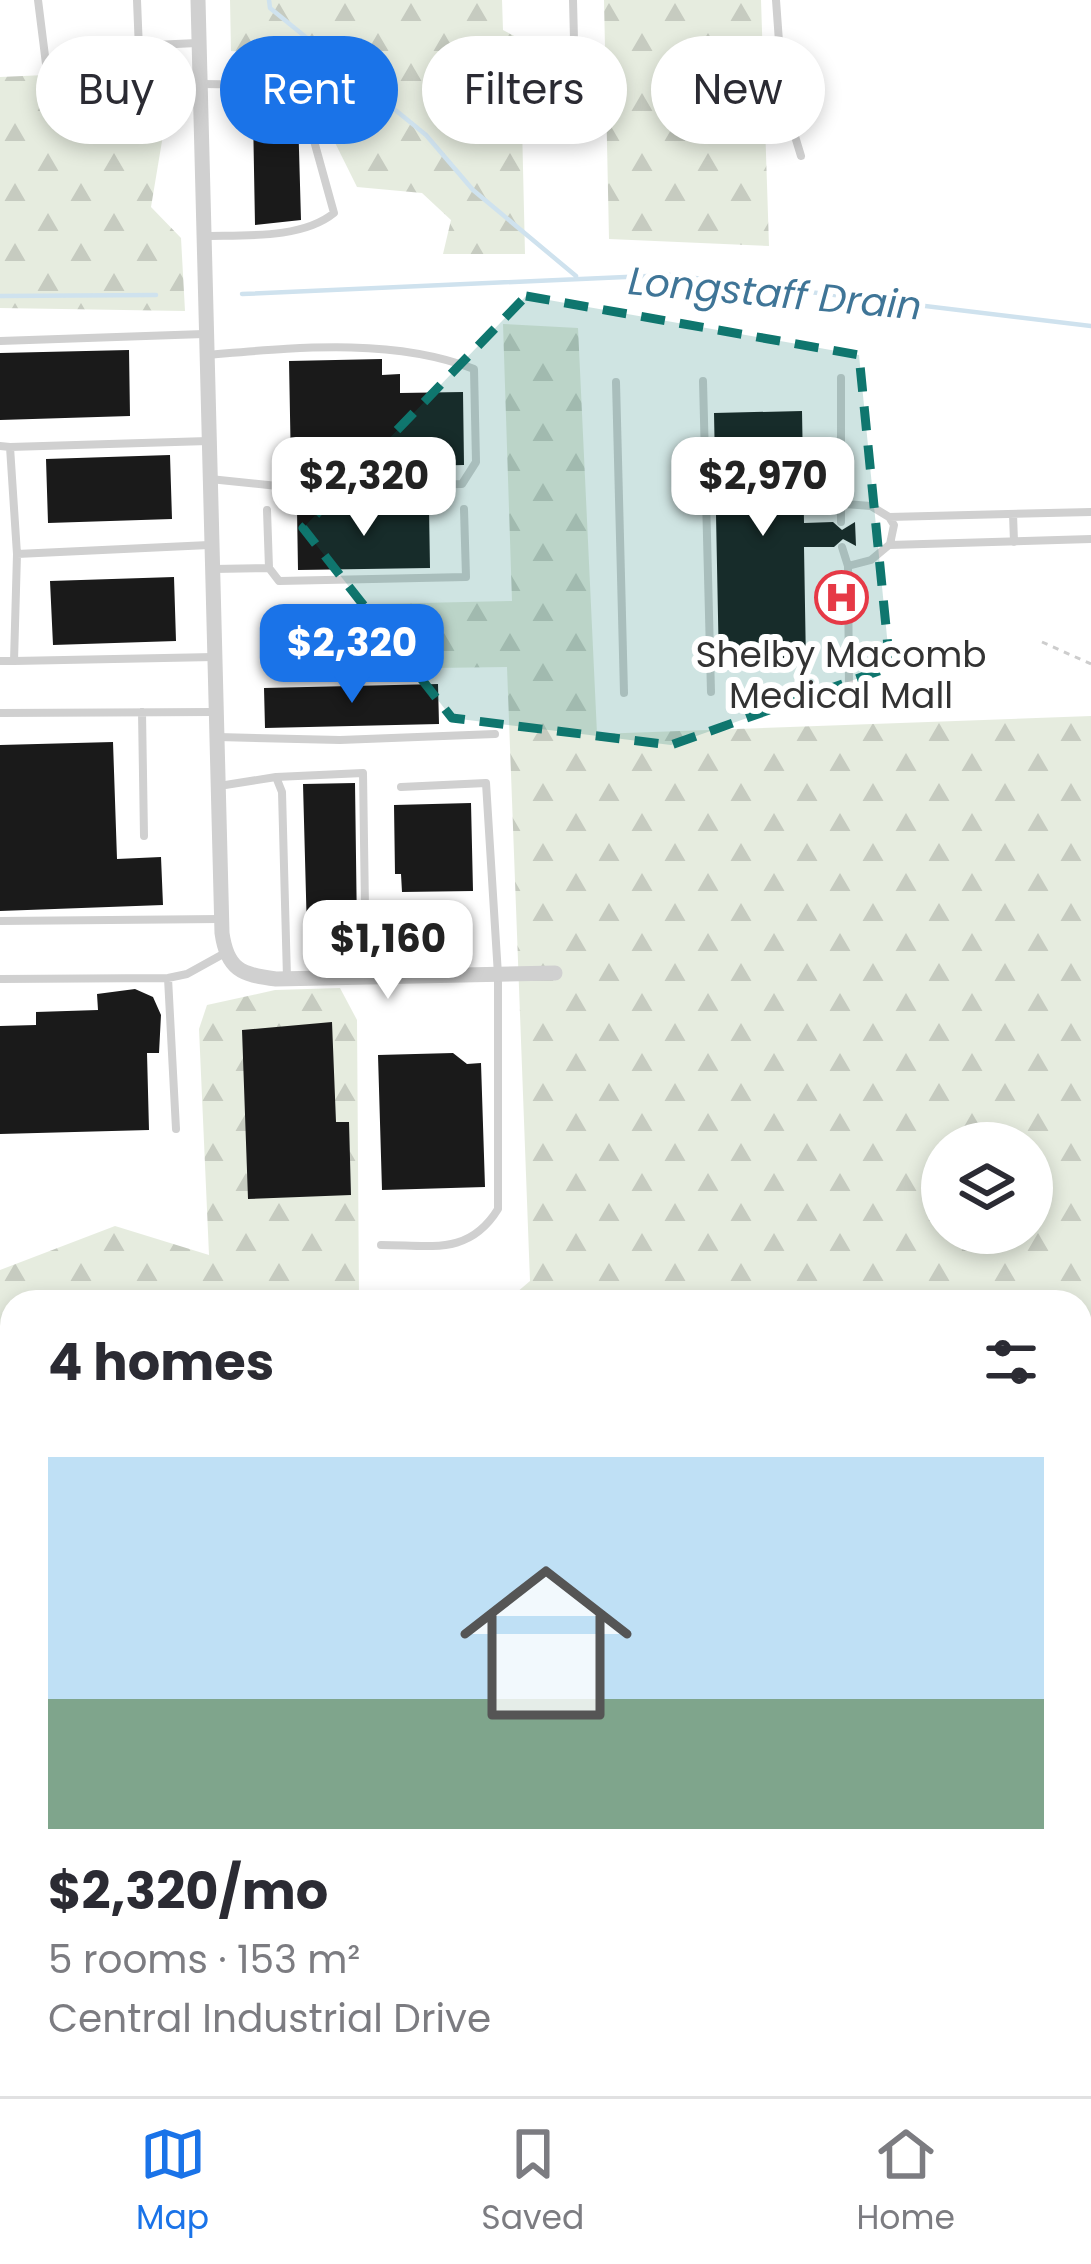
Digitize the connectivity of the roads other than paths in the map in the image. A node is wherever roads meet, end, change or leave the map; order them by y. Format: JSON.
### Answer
{"nodes":[{"id":1,"x":38,"y":0,"type":"edge"},
{"id":2,"x":137,"y":0,"type":"edge"},
{"id":3,"x":198,"y":0,"type":"edge"},
{"id":4,"x":573,"y":0,"type":"edge"},
{"id":5,"x":776,"y":0,"type":"edge"},
{"id":6,"x":42,"y":36,"type":"edge"},
{"id":7,"x":138,"y":36,"type":"edge"},
{"id":8,"x":574,"y":36,"type":"edge"},
{"id":9,"x":196,"y":43,"type":"edge"},
{"id":10,"x":199,"y":43,"type":"junction"},
{"id":11,"x":200,"y":84,"type":"junction"},
{"id":12,"x":801,"y":156,"type":"dead end"},
{"id":13,"x":202,"y":236,"type":"junction"},
{"id":14,"x":204,"y":334,"type":"junction"},
{"id":15,"x":0,"y":341,"type":"edge"},
{"id":16,"x":205,"y":355,"type":"junction"},
{"id":17,"x":841,"y":378,"type":"dead end"},
{"id":18,"x":703,"y":381,"type":"dead end"},
{"id":19,"x":616,"y":382,"type":"dead end"},
{"id":20,"x":208,"y":441,"type":"junction"},
{"id":21,"x":5,"y":446,"type":"edge"},
{"id":22,"x":209,"y":479,"type":"junction"},
{"id":23,"x":845,"y":504,"type":"junction"},
{"id":24,"x":464,"y":509,"type":"dead end"},
{"id":25,"x":267,"y":510,"type":"dead end"},
{"id":26,"x":1091,"y":512,"type":"edge"},
{"id":27,"x":1013,"y":514,"type":"junction"},
{"id":28,"x":889,"y":517,"type":"junction"},
{"id":29,"x":841,"y":522,"type":"dead end"},
{"id":30,"x":1091,"y":539,"type":"edge"},
{"id":31,"x":1014,"y":542,"type":"junction"},
{"id":32,"x":211,"y":545,"type":"junction"},
{"id":33,"x":889,"y":545,"type":"junction"},
{"id":34,"x":842,"y":547,"type":"dead end"},
{"id":35,"x":17,"y":554,"type":"junction"},
{"id":36,"x":848,"y":566,"type":"junction"},
{"id":37,"x":269,"y":568,"type":"junction"},
{"id":38,"x":212,"y":569,"type":"junction"},
{"id":39,"x":214,"y":657,"type":"junction"},
{"id":40,"x":14,"y":661,"type":"junction"},
{"id":41,"x":0,"y":662,"type":"edge"},
{"id":42,"x":849,"y":690,"type":"dead end"},
{"id":43,"x":711,"y":692,"type":"dead end"},
{"id":44,"x":624,"y":693,"type":"dead end"},
{"id":45,"x":142,"y":712,"type":"junction"},
{"id":46,"x":216,"y":712,"type":"junction"},
{"id":47,"x":0,"y":713,"type":"edge"},
{"id":48,"x":494,"y":734,"type":"dead end"},
{"id":49,"x":216,"y":737,"type":"junction"},
{"id":50,"x":276,"y":777,"type":"junction"},
{"id":51,"x":218,"y":787,"type":"junction"},
{"id":52,"x":401,"y":787,"type":"dead end"},
{"id":53,"x":144,"y":836,"type":"dead end"},
{"id":54,"x":222,"y":919,"type":"junction"},
{"id":55,"x":0,"y":921,"type":"edge"},
{"id":56,"x":226,"y":952,"type":"junction"},
{"id":57,"x":555,"y":973,"type":"dead end"},
{"id":58,"x":499,"y":975,"type":"junction"},
{"id":59,"x":366,"y":977,"type":"junction"},
{"id":60,"x":168,"y":978,"type":"junction"},
{"id":61,"x":286,"y":978,"type":"junction"},
{"id":62,"x":0,"y":979,"type":"edge"},
{"id":63,"x":176,"y":1129,"type":"dead end"},
{"id":64,"x":382,"y":1245,"type":"dead end"}],
"edges":[{"from":1,"to":6,"type":"lane"},
{"from":2,"to":7,"type":"lane"},
{"from":3,"to":10,"type":"street"},
{"from":4,"to":8,"type":"lane"},
{"from":5,"to":12,"type":"lane"},
{"from":9,"to":10,"type":"lane"},
{"from":10,"to":11,"type":"street"},
{"from":11,"to":13,"type":"street"},
{"from":11,"to":13,"type":"lane"},
{"from":13,"to":14,"type":"street"},
{"from":14,"to":15,"type":"lane"},
{"from":14,"to":16,"type":"street"},
{"from":16,"to":20,"type":"street"},
{"from":16,"to":22,"type":"lane"},
{"from":17,"to":23,"type":"lane"},
{"from":18,"to":43,"type":"lane"},
{"from":19,"to":44,"type":"lane"},
{"from":20,"to":21,"type":"lane"},
{"from":20,"to":22,"type":"street"},
{"from":21,"to":35,"type":"lane"},
{"from":22,"to":32,"type":"street"},
{"from":23,"to":28,"type":"lane"},
{"from":23,"to":29,"type":"lane"},
{"from":24,"to":37,"type":"lane"},
{"from":25,"to":37,"type":"lane"},
{"from":26,"to":27,"type":"lane"},
{"from":27,"to":28,"type":"lane"},
{"from":27,"to":31,"type":"lane"},
{"from":28,"to":33,"type":"lane"},
{"from":30,"to":31,"type":"lane"},
{"from":31,"to":33,"type":"lane"},
{"from":32,"to":35,"type":"lane"},
{"from":32,"to":38,"type":"street"},
{"from":33,"to":36,"type":"lane"},
{"from":34,"to":36,"type":"lane"},
{"from":35,"to":40,"type":"lane"},
{"from":36,"to":42,"type":"lane"},
{"from":37,"to":38,"type":"lane"},
{"from":38,"to":39,"type":"street"},
{"from":39,"to":40,"type":"lane"},
{"from":39,"to":46,"type":"street"},
{"from":40,"to":41,"type":"lane"},
{"from":45,"to":46,"type":"lane"},
{"from":45,"to":47,"type":"lane"},
{"from":45,"to":53,"type":"lane"},
{"from":46,"to":49,"type":"street"},
{"from":48,"to":49,"type":"lane"},
{"from":49,"to":51,"type":"street"},
{"from":50,"to":51,"type":"lane"},
{"from":50,"to":59,"type":"lane"},
{"from":50,"to":61,"type":"lane"},
{"from":51,"to":54,"type":"street"},
{"from":52,"to":58,"type":"lane"},
{"from":54,"to":55,"type":"lane"},
{"from":54,"to":56,"type":"street"},
{"from":56,"to":60,"type":"lane"},
{"from":56,"to":61,"type":"street"},
{"from":57,"to":58,"type":"street"},
{"from":58,"to":59,"type":"street"},
{"from":58,"to":64,"type":"lane"},
{"from":59,"to":61,"type":"street"},
{"from":60,"to":62,"type":"lane"},
{"from":60,"to":63,"type":"lane"}]}
